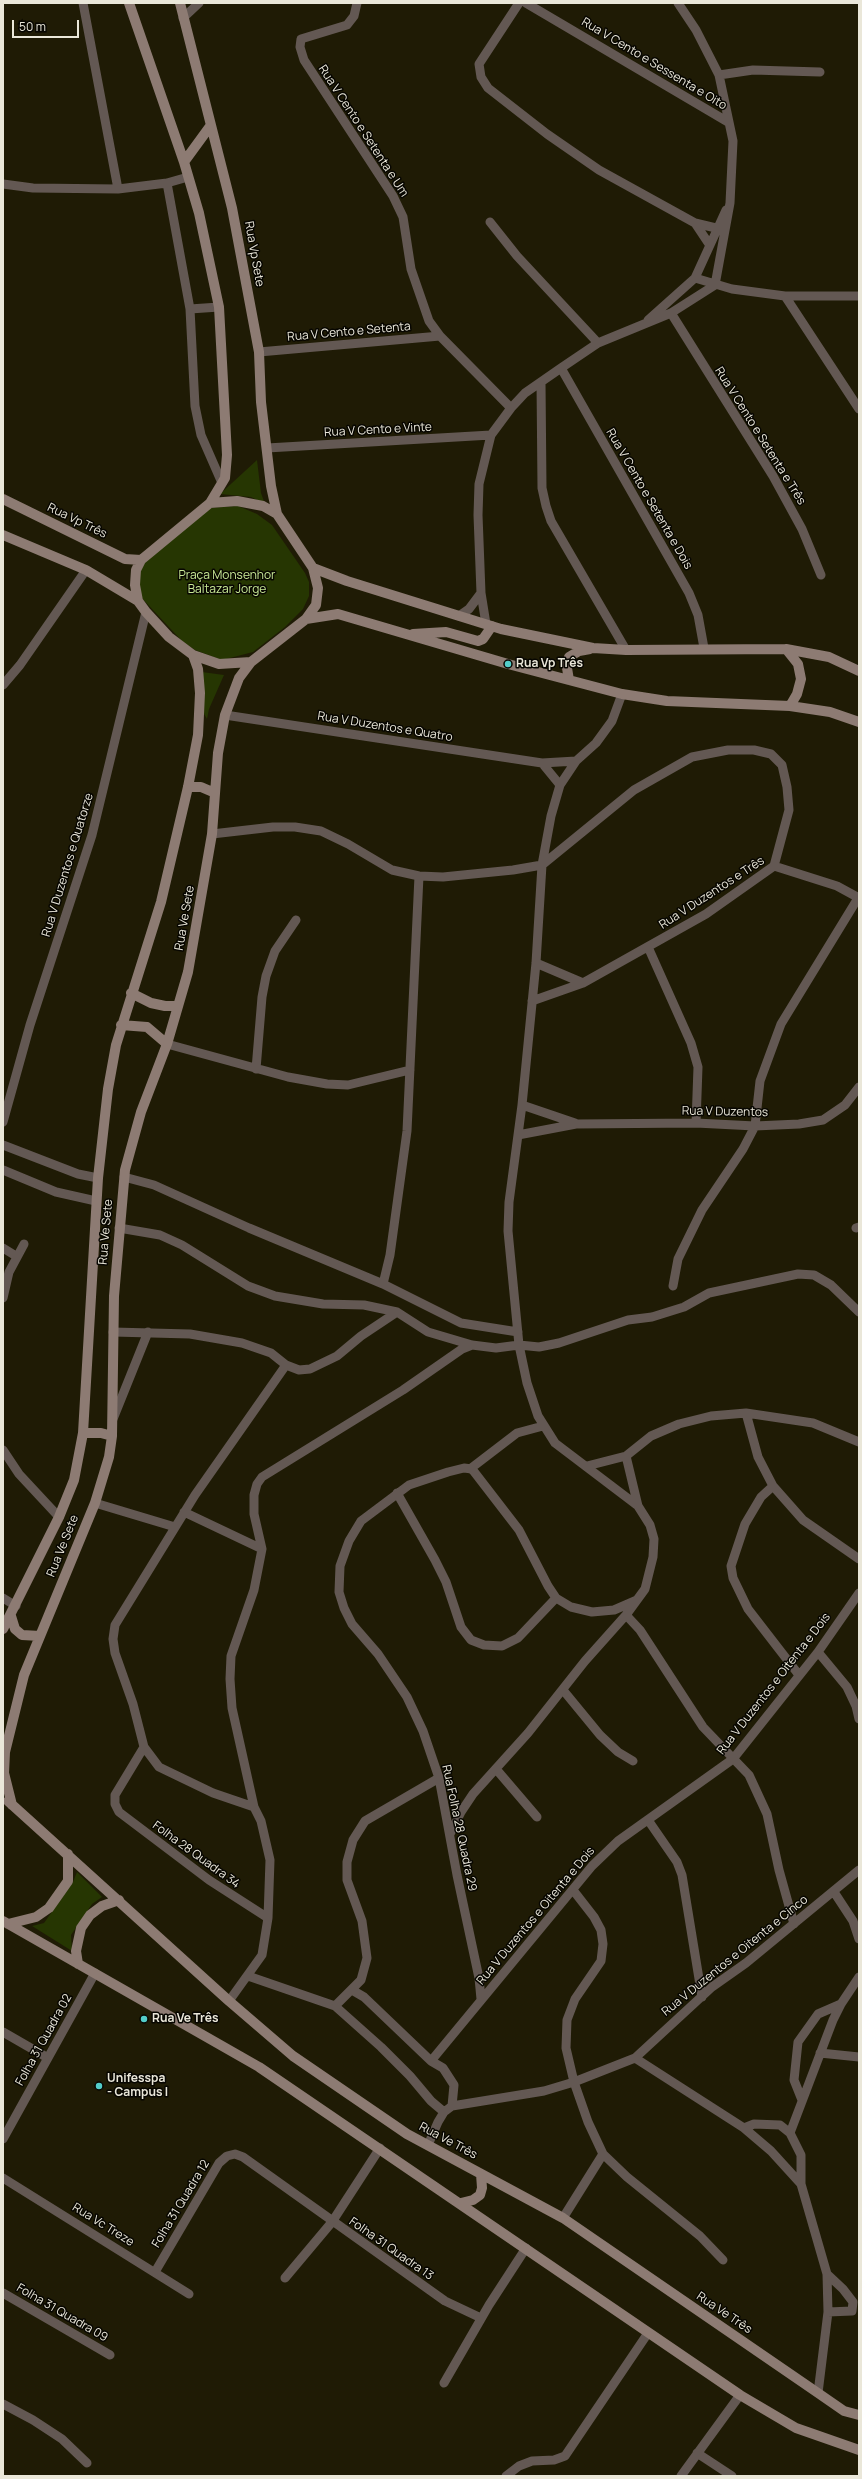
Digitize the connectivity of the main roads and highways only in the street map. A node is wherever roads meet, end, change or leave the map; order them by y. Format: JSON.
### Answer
{"nodes":[{"id":1,"x":129,"y":3,"type":"edge"},
{"id":2,"x":180,"y":3,"type":"edge"},
{"id":3,"x":211,"y":125,"type":"junction"},
{"id":4,"x":184,"y":162,"type":"junction"},
{"id":5,"x":3,"y":499,"type":"edge"},
{"id":6,"x":210,"y":503,"type":"junction"},
{"id":7,"x":277,"y":514,"type":"junction"},
{"id":8,"x":3,"y":535,"type":"edge"},
{"id":9,"x":141,"y":560,"type":"junction"},
{"id":10,"x":313,"y":568,"type":"junction"},
{"id":11,"x":138,"y":601,"type":"junction"},
{"id":12,"x":306,"y":619,"type":"junction"},
{"id":13,"x":489,"y":625,"type":"junction"},
{"id":14,"x":409,"y":634,"type":"junction"},
{"id":15,"x":594,"y":648,"type":"junction"},
{"id":16,"x":786,"y":649,"type":"junction"},
{"id":17,"x":193,"y":655,"type":"junction"},
{"id":18,"x":251,"y":662,"type":"junction"},
{"id":19,"x":859,"y":671,"type":"edge"},
{"id":20,"x":569,"y":680,"type":"junction"},
{"id":21,"x":790,"y":706,"type":"junction"},
{"id":22,"x":859,"y":722,"type":"edge"},
{"id":23,"x":188,"y":787,"type":"junction"},
{"id":24,"x":215,"y":793,"type":"junction"},
{"id":25,"x":132,"y":993,"type":"junction"},
{"id":26,"x":178,"y":1006,"type":"junction"},
{"id":27,"x":121,"y":1025,"type":"junction"},
{"id":28,"x":167,"y":1044,"type":"junction"},
{"id":29,"x":84,"y":1433,"type":"junction"},
{"id":30,"x":112,"y":1436,"type":"junction"},
{"id":31,"x":13,"y":1611,"type":"junction"},
{"id":32,"x":3,"y":1629,"type":"edge"},
{"id":33,"x":40,"y":1636,"type":"junction"},
{"id":34,"x":3,"y":1798,"type":"edge"},
{"id":35,"x":12,"y":1805,"type":"junction"},
{"id":36,"x":68,"y":1854,"type":"junction"},
{"id":37,"x":119,"y":1900,"type":"junction"},
{"id":38,"x":6,"y":1922,"type":"edge"},
{"id":39,"x":78,"y":1964,"type":"junction"},
{"id":40,"x":481,"y":2174,"type":"junction"},
{"id":41,"x":461,"y":2204,"type":"junction"},
{"id":42,"x":859,"y":2415,"type":"edge"},
{"id":43,"x":859,"y":2450,"type":"edge"}],
"edges":[{"from":1,"to":4,"type":"main road"},
{"from":2,"to":3,"type":"main road","name":"Rua Vp Sete"},
{"from":3,"to":4,"type":"main road"},
{"from":3,"to":7,"type":"main road","name":"Rua Vp Sete"},
{"from":4,"to":6,"type":"main road"},
{"from":5,"to":9,"type":"main road","name":"Rua Vp Três"},
{"from":6,"to":7,"type":"main road"},
{"from":6,"to":9,"type":"main road"},
{"from":7,"to":10,"type":"main road"},
{"from":8,"to":11,"type":"main road"},
{"from":9,"to":11,"type":"main road"},
{"from":10,"to":12,"type":"main road"},
{"from":10,"to":13,"type":"main road"},
{"from":11,"to":17,"type":"main road"},
{"from":12,"to":14,"type":"main road"},
{"from":12,"to":18,"type":"main road","name":"Rua Ve Sete"},
{"from":13,"to":14,"type":"main road"},
{"from":13,"to":15,"type":"main road"},
{"from":14,"to":20,"type":"main road"},
{"from":15,"to":16,"type":"main road"},
{"from":15,"to":20,"type":"main road"},
{"from":16,"to":19,"type":"main road"},
{"from":16,"to":21,"type":"main road"},
{"from":17,"to":18,"type":"main road"},
{"from":17,"to":23,"type":"main road","name":"Rua Ve Sete"},
{"from":18,"to":24,"type":"main road","name":"Rua Ve Sete"},
{"from":20,"to":21,"type":"main road"},
{"from":21,"to":22,"type":"main road"},
{"from":23,"to":24,"type":"main road"},
{"from":23,"to":25,"type":"main road","name":"Rua Ve Sete"},
{"from":24,"to":26,"type":"main road","name":"Rua Ve Sete"},
{"from":25,"to":26,"type":"main road"},
{"from":25,"to":27,"type":"main road","name":"Rua Ve Sete"},
{"from":26,"to":28,"type":"main road","name":"Rua Ve Sete"},
{"from":27,"to":28,"type":"main road"},
{"from":27,"to":29,"type":"main road","name":"Rua Ve Sete"},
{"from":28,"to":30,"type":"main road","name":"Rua Ve Sete"},
{"from":29,"to":30,"type":"main road"},
{"from":29,"to":31,"type":"main road","name":"Rua Ve Sete"},
{"from":30,"to":33,"type":"main road","name":"Rua Ve Sete"},
{"from":31,"to":32,"type":"main road","name":"Rua Ve Sete"},
{"from":31,"to":33,"type":"main road"},
{"from":33,"to":35,"type":"main road","name":"Rua Ve Sete"},
{"from":34,"to":35,"type":"main road","name":"Rua Ve Três"},
{"from":35,"to":36,"type":"main road","name":"Rua Ve Três"},
{"from":36,"to":37,"type":"main road","name":"Rua Ve Três"},
{"from":36,"to":38,"type":"main road"},
{"from":37,"to":39,"type":"main road"},
{"from":37,"to":40,"type":"main road","name":"Rua Ve Três"},
{"from":38,"to":39,"type":"main road"},
{"from":39,"to":41,"type":"main road"},
{"from":40,"to":41,"type":"main road"},
{"from":40,"to":42,"type":"main road","name":"Rua Ve Três"},
{"from":41,"to":43,"type":"main road"}]}
